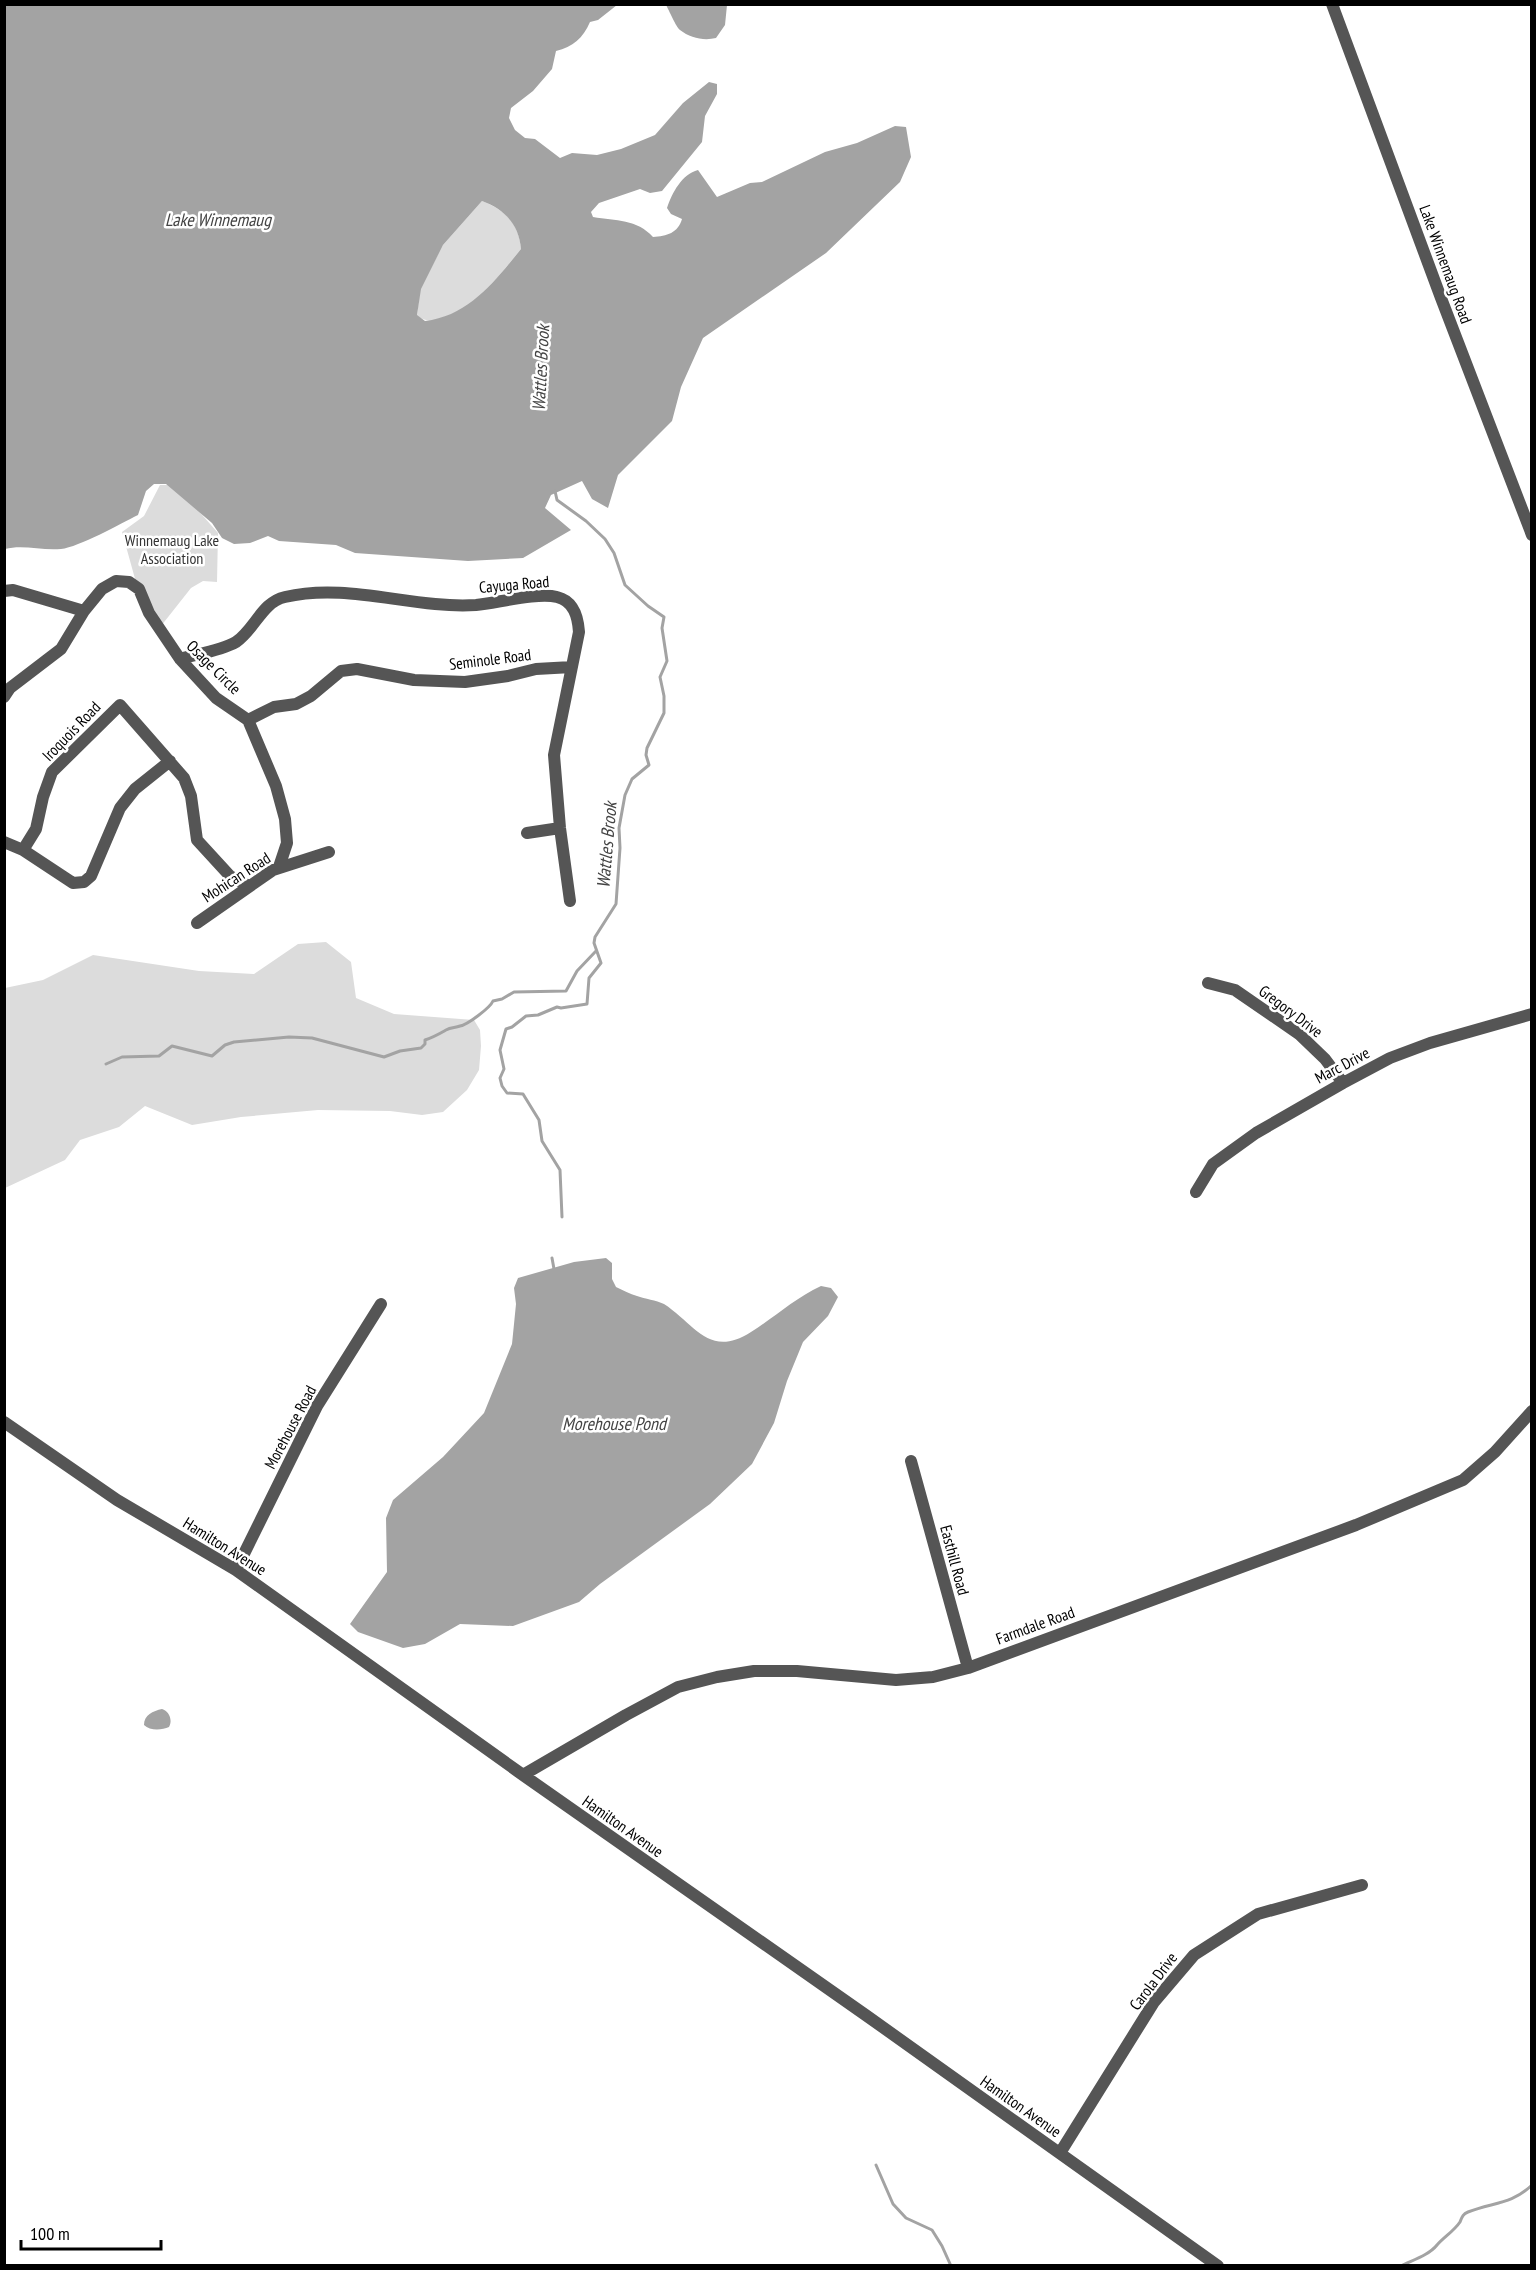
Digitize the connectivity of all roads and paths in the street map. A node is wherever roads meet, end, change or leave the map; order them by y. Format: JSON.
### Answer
{"nodes":[{"id":1,"x":1332,"y":4,"type":"edge"},
{"id":2,"x":1532,"y":535,"type":"edge"},
{"id":3,"x":4,"y":591,"type":"edge"},
{"id":4,"x":84,"y":611,"type":"junction"},
{"id":5,"x":180,"y":660,"type":"junction"},
{"id":6,"x":572,"y":667,"type":"junction"},
{"id":7,"x":4,"y":698,"type":"edge"},
{"id":8,"x":248,"y":720,"type":"junction"},
{"id":9,"x":170,"y":761,"type":"junction"},
{"id":10,"x":560,"y":828,"type":"junction"},
{"id":11,"x":527,"y":833,"type":"dead end"},
{"id":12,"x":4,"y":842,"type":"edge"},
{"id":13,"x":23,"y":850,"type":"junction"},
{"id":14,"x":329,"y":852,"type":"dead end"},
{"id":15,"x":279,"y":867,"type":"junction"},
{"id":16,"x":249,"y":886,"type":"junction"},
{"id":17,"x":570,"y":901,"type":"dead end"},
{"id":18,"x":197,"y":922,"type":"dead end"},
{"id":19,"x":1208,"y":983,"type":"dead end"},
{"id":20,"x":1532,"y":1014,"type":"edge"},
{"id":21,"x":1343,"y":1083,"type":"junction"},
{"id":22,"x":1196,"y":1192,"type":"dead end"},
{"id":23,"x":381,"y":1304,"type":"dead end"},
{"id":24,"x":1532,"y":1411,"type":"edge"},
{"id":25,"x":4,"y":1422,"type":"edge"},
{"id":26,"x":911,"y":1461,"type":"dead end"},
{"id":27,"x":236,"y":1570,"type":"junction"},
{"id":28,"x":968,"y":1668,"type":"junction"},
{"id":29,"x":523,"y":1775,"type":"junction"},
{"id":30,"x":1362,"y":1885,"type":"dead end"},
{"id":31,"x":1060,"y":2153,"type":"junction"},
{"id":32,"x":1218,"y":2265,"type":"edge"}],
"edges":[{"from":1,"to":2,"type":"street","name":"Lake Winnemaug Road"},
{"from":3,"to":4,"type":"street"},
{"from":4,"to":5,"type":"street","name":"Osage Circle"},
{"from":4,"to":7,"type":"street","name":"Osage Circle"},
{"from":5,"to":6,"type":"street","name":"Cayuga Road"},
{"from":5,"to":8,"type":"street","name":"Osage Circle"},
{"from":6,"to":8,"type":"street","name":"Seminole Road"},
{"from":6,"to":10,"type":"street","name":"Cayuga Road"},
{"from":8,"to":15,"type":"street"},
{"from":9,"to":13,"type":"street"},
{"from":9,"to":13,"type":"street","name":"Iroquois Road"},
{"from":9,"to":16,"type":"street"},
{"from":10,"to":11,"type":"street"},
{"from":10,"to":17,"type":"street","name":"Cayuga Road"},
{"from":12,"to":13,"type":"street"},
{"from":14,"to":15,"type":"street","name":"Mohican Road"},
{"from":15,"to":16,"type":"street","name":"Mohican Road"},
{"from":16,"to":18,"type":"street","name":"Mohican Road"},
{"from":19,"to":21,"type":"street","name":"Gregory Drive"},
{"from":20,"to":21,"type":"street","name":"Marc Drive"},
{"from":21,"to":22,"type":"street","name":"Marc Drive"},
{"from":23,"to":27,"type":"street","name":"Morehouse Road"},
{"from":24,"to":28,"type":"street","name":"Farmdale Road"},
{"from":25,"to":27,"type":"street","name":"Hamilton Avenue"},
{"from":26,"to":28,"type":"street","name":"Easthill Road"},
{"from":27,"to":29,"type":"street","name":"Hamilton Avenue"},
{"from":28,"to":29,"type":"street","name":"Farmdale Road"},
{"from":29,"to":31,"type":"street","name":"Hamilton Avenue"},
{"from":30,"to":31,"type":"street","name":"Carola Drive"},
{"from":31,"to":32,"type":"street","name":"Hamilton Avenue"}]}
